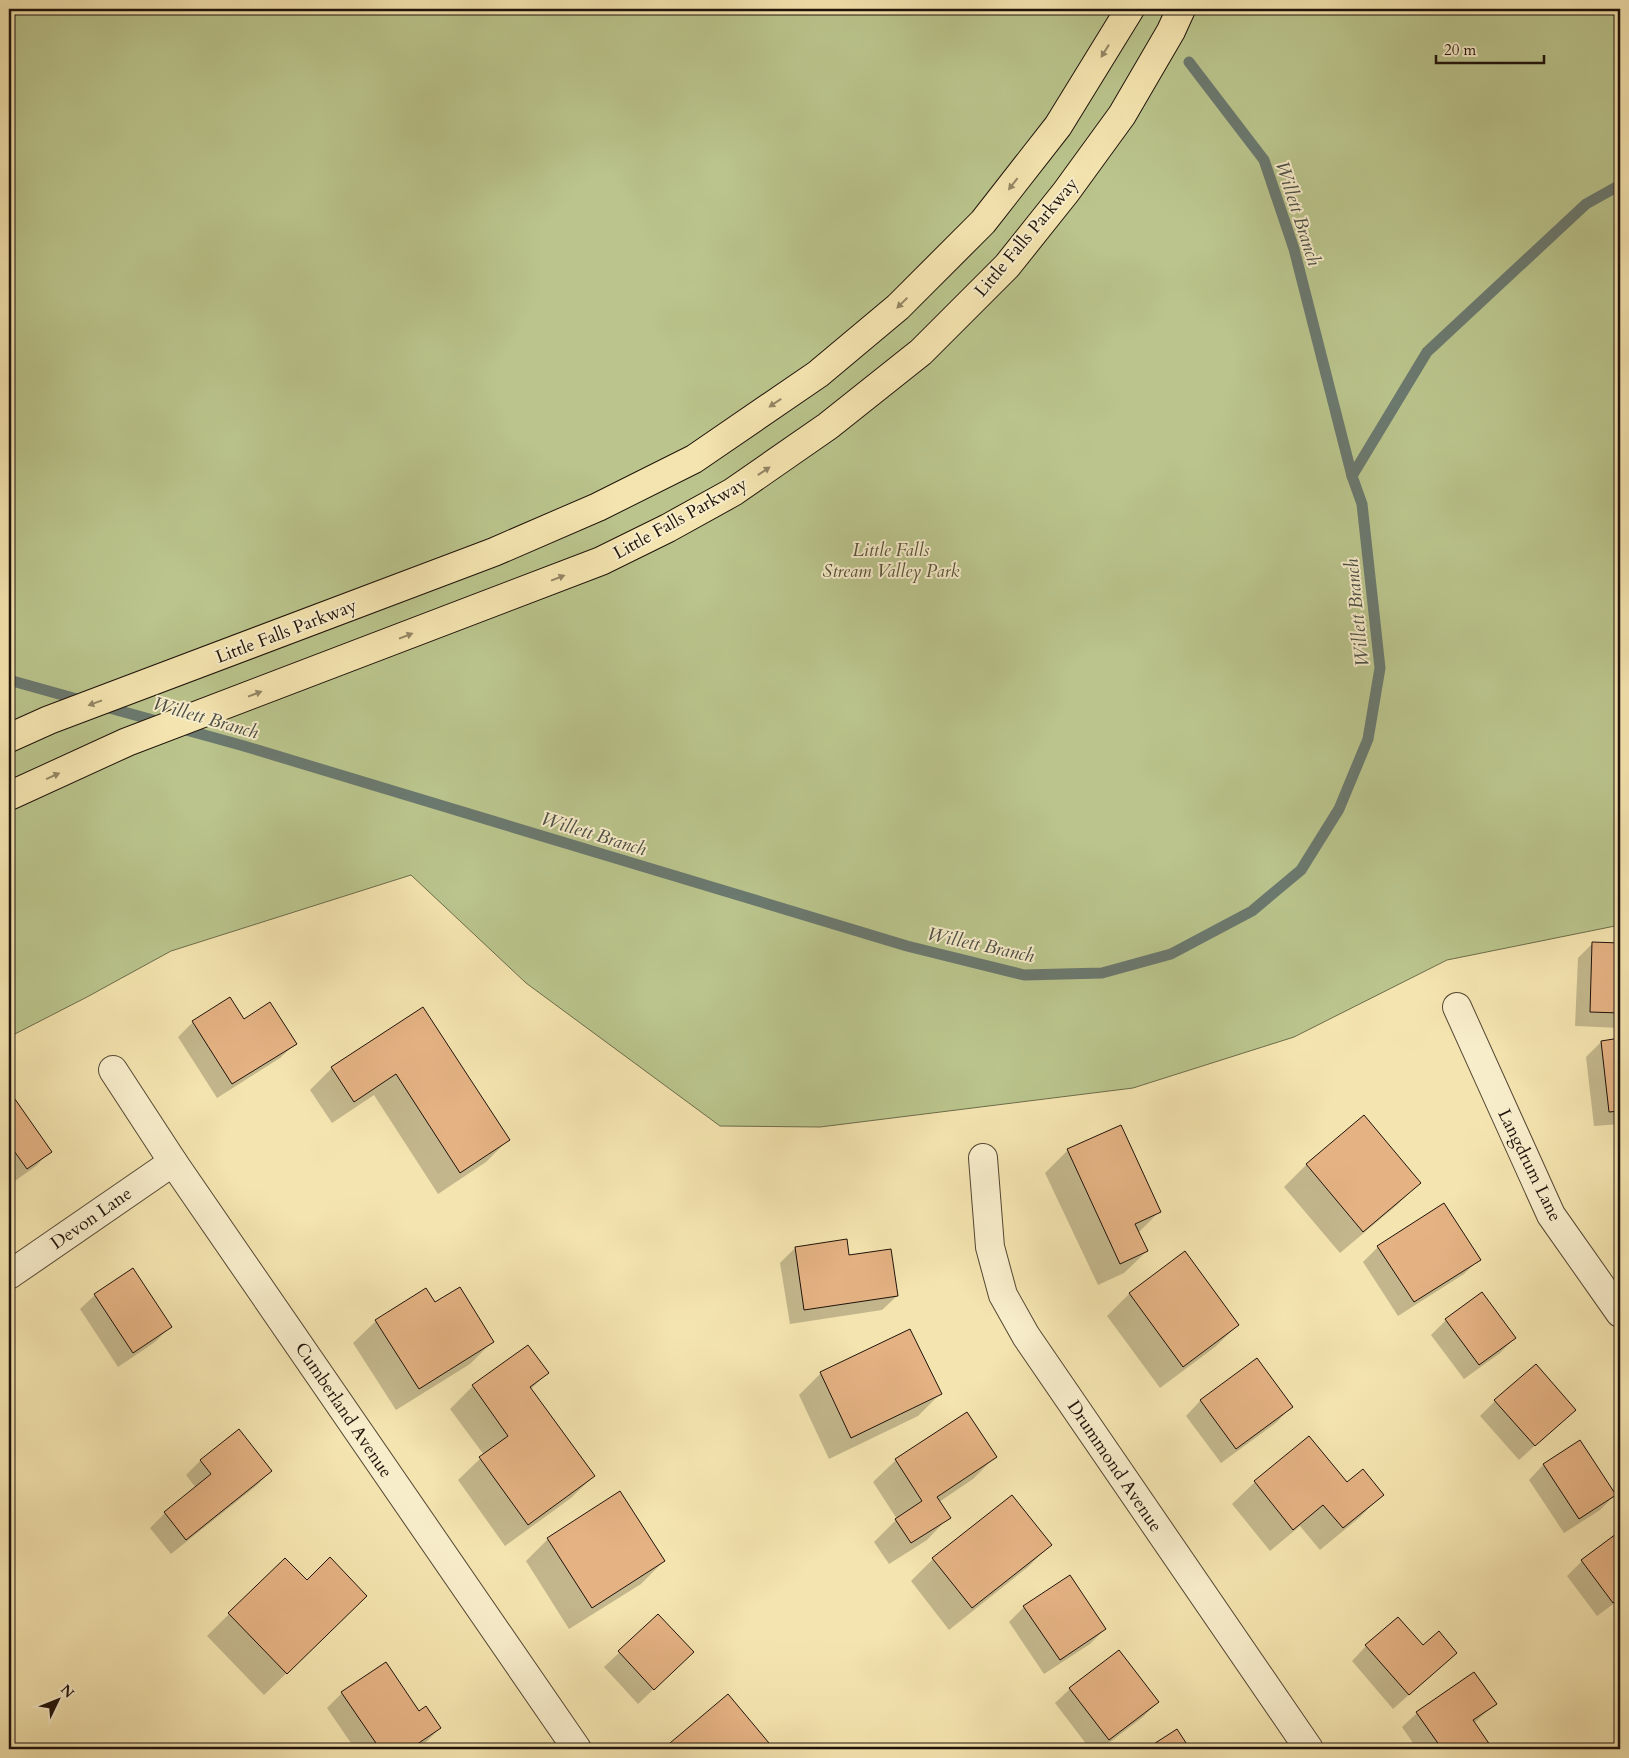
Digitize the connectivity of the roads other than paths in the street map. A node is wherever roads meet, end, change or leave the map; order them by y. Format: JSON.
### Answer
{"nodes":[{"id":1,"x":1130,"y":9,"type":"edge"},
{"id":2,"x":1182,"y":9,"type":"edge"},
{"id":3,"x":9,"y":738,"type":"edge"},
{"id":4,"x":9,"y":796,"type":"edge"},
{"id":5,"x":1457,"y":1007,"type":"dead end"},
{"id":6,"x":113,"y":1070,"type":"dead end"},
{"id":7,"x":983,"y":1158,"type":"dead end"},
{"id":8,"x":173,"y":1162,"type":"junction"},
{"id":9,"x":9,"y":1275,"type":"edge"},
{"id":10,"x":1620,"y":1313,"type":"edge"},
{"id":11,"x":577,"y":1749,"type":"edge"},
{"id":12,"x":1310,"y":1749,"type":"edge"}],
"edges":[{"from":1,"to":3,"type":"main road","name":"Little Falls Parkway","one_way":true},
{"from":4,"to":2,"type":"main road","name":"Little Falls Parkway","one_way":true},
{"from":5,"to":10,"type":"street","name":"Langdrum Lane"},
{"from":6,"to":8,"type":"street","name":"Cumberland Avenue"},
{"from":7,"to":12,"type":"street","name":"Drummond Avenue"},
{"from":8,"to":9,"type":"street","name":"Devon Lane"},
{"from":8,"to":11,"type":"street","name":"Cumberland Avenue"}]}
